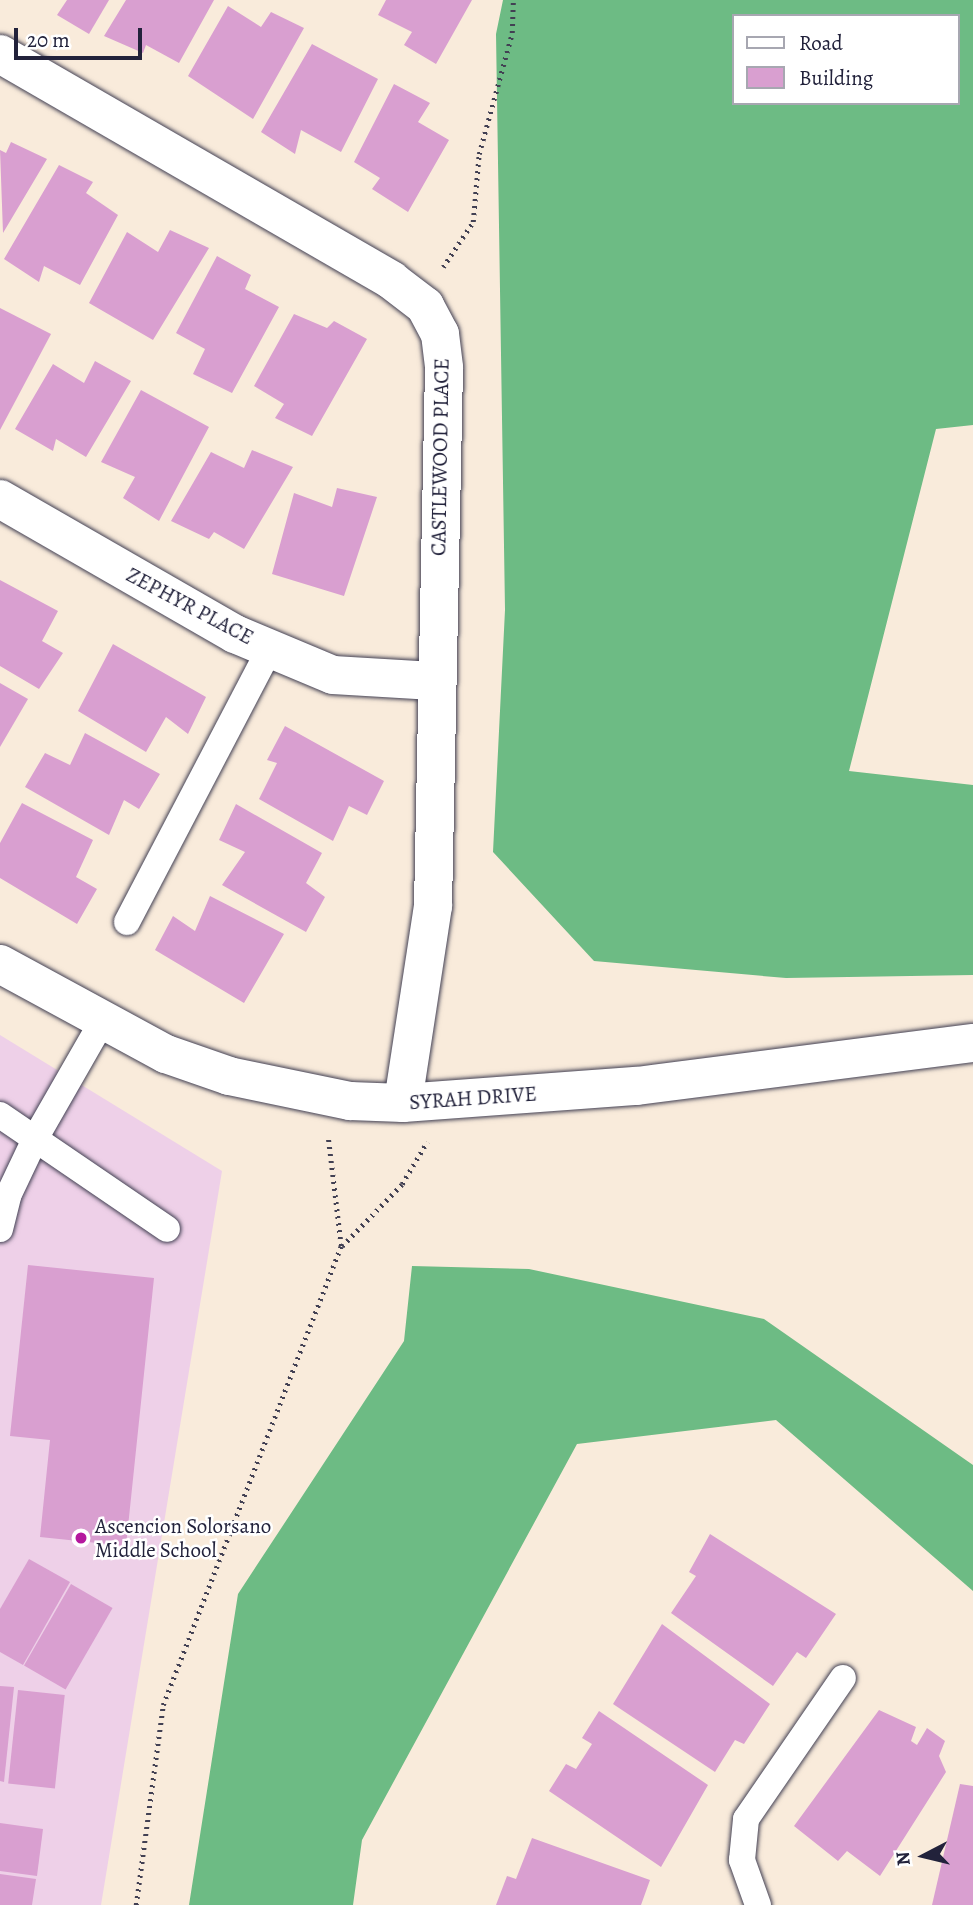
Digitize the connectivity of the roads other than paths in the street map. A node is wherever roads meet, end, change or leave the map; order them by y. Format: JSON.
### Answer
{"nodes":[{"id":1,"x":0,"y":54,"type":"edge"},
{"id":2,"x":0,"y":499,"type":"edge"},
{"id":3,"x":270,"y":648,"type":"junction"},
{"id":4,"x":434,"y":681,"type":"junction"},
{"id":5,"x":127,"y":922,"type":"dead end"},
{"id":6,"x":0,"y":964,"type":"edge"},
{"id":7,"x":103,"y":1020,"type":"junction"},
{"id":8,"x":973,"y":1043,"type":"edge"},
{"id":9,"x":403,"y":1103,"type":"junction"},
{"id":10,"x":0,"y":1115,"type":"edge"},
{"id":11,"x":36,"y":1138,"type":"junction"},
{"id":12,"x":0,"y":1229,"type":"edge"},
{"id":13,"x":167,"y":1229,"type":"dead end"},
{"id":14,"x":843,"y":1678,"type":"dead end"},
{"id":15,"x":758,"y":1905,"type":"edge"}],
"edges":[{"from":1,"to":4,"type":"street","name":"CASTLEWOOD PLACE"},
{"from":2,"to":3,"type":"street","name":"ZEPHYR PLACE"},
{"from":3,"to":4,"type":"street","name":"ZEPHYR PLACE"},
{"from":3,"to":5,"type":"lane"},
{"from":4,"to":9,"type":"street","name":"CASTLEWOOD PLACE"},
{"from":6,"to":7,"type":"street","name":"SYRAH DRIVE"},
{"from":7,"to":9,"type":"street","name":"SYRAH DRIVE"},
{"from":7,"to":11,"type":"lane"},
{"from":8,"to":9,"type":"street","name":"SYRAH DRIVE"},
{"from":10,"to":11,"type":"lane"},
{"from":11,"to":12,"type":"lane"},
{"from":11,"to":13,"type":"lane"},
{"from":14,"to":15,"type":"lane"}]}
